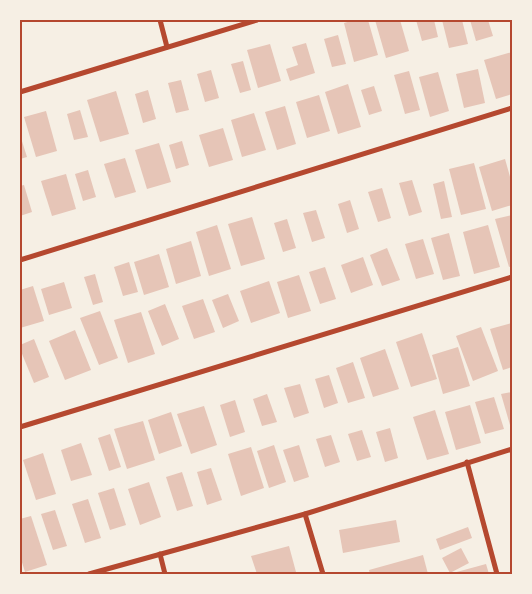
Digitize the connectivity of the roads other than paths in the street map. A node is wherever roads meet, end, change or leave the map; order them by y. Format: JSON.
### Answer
{"nodes":[{"id":1,"x":160,"y":20,"type":"edge"},
{"id":2,"x":257,"y":20,"type":"edge"},
{"id":3,"x":167,"y":47,"type":"junction"},
{"id":4,"x":20,"y":92,"type":"edge"},
{"id":5,"x":512,"y":108,"type":"edge"},
{"id":6,"x":20,"y":260,"type":"edge"},
{"id":7,"x":512,"y":277,"type":"edge"},
{"id":8,"x":20,"y":427,"type":"edge"},
{"id":9,"x":512,"y":449,"type":"edge"},
{"id":10,"x":467,"y":462,"type":"junction"},
{"id":11,"x":305,"y":514,"type":"junction"},
{"id":12,"x":160,"y":554,"type":"junction"},
{"id":13,"x":89,"y":574,"type":"edge"},
{"id":14,"x":165,"y":574,"type":"edge"},
{"id":15,"x":322,"y":574,"type":"edge"},
{"id":16,"x":497,"y":574,"type":"edge"}],
"edges":[{"from":1,"to":3,"type":"street"},
{"from":2,"to":3,"type":"street"},
{"from":3,"to":4,"type":"street"},
{"from":5,"to":6,"type":"street"},
{"from":7,"to":8,"type":"street"},
{"from":9,"to":10,"type":"street"},
{"from":10,"to":11,"type":"street"},
{"from":10,"to":16,"type":"street"},
{"from":11,"to":12,"type":"street"},
{"from":11,"to":15,"type":"street"},
{"from":12,"to":13,"type":"street"},
{"from":12,"to":14,"type":"street"}]}
